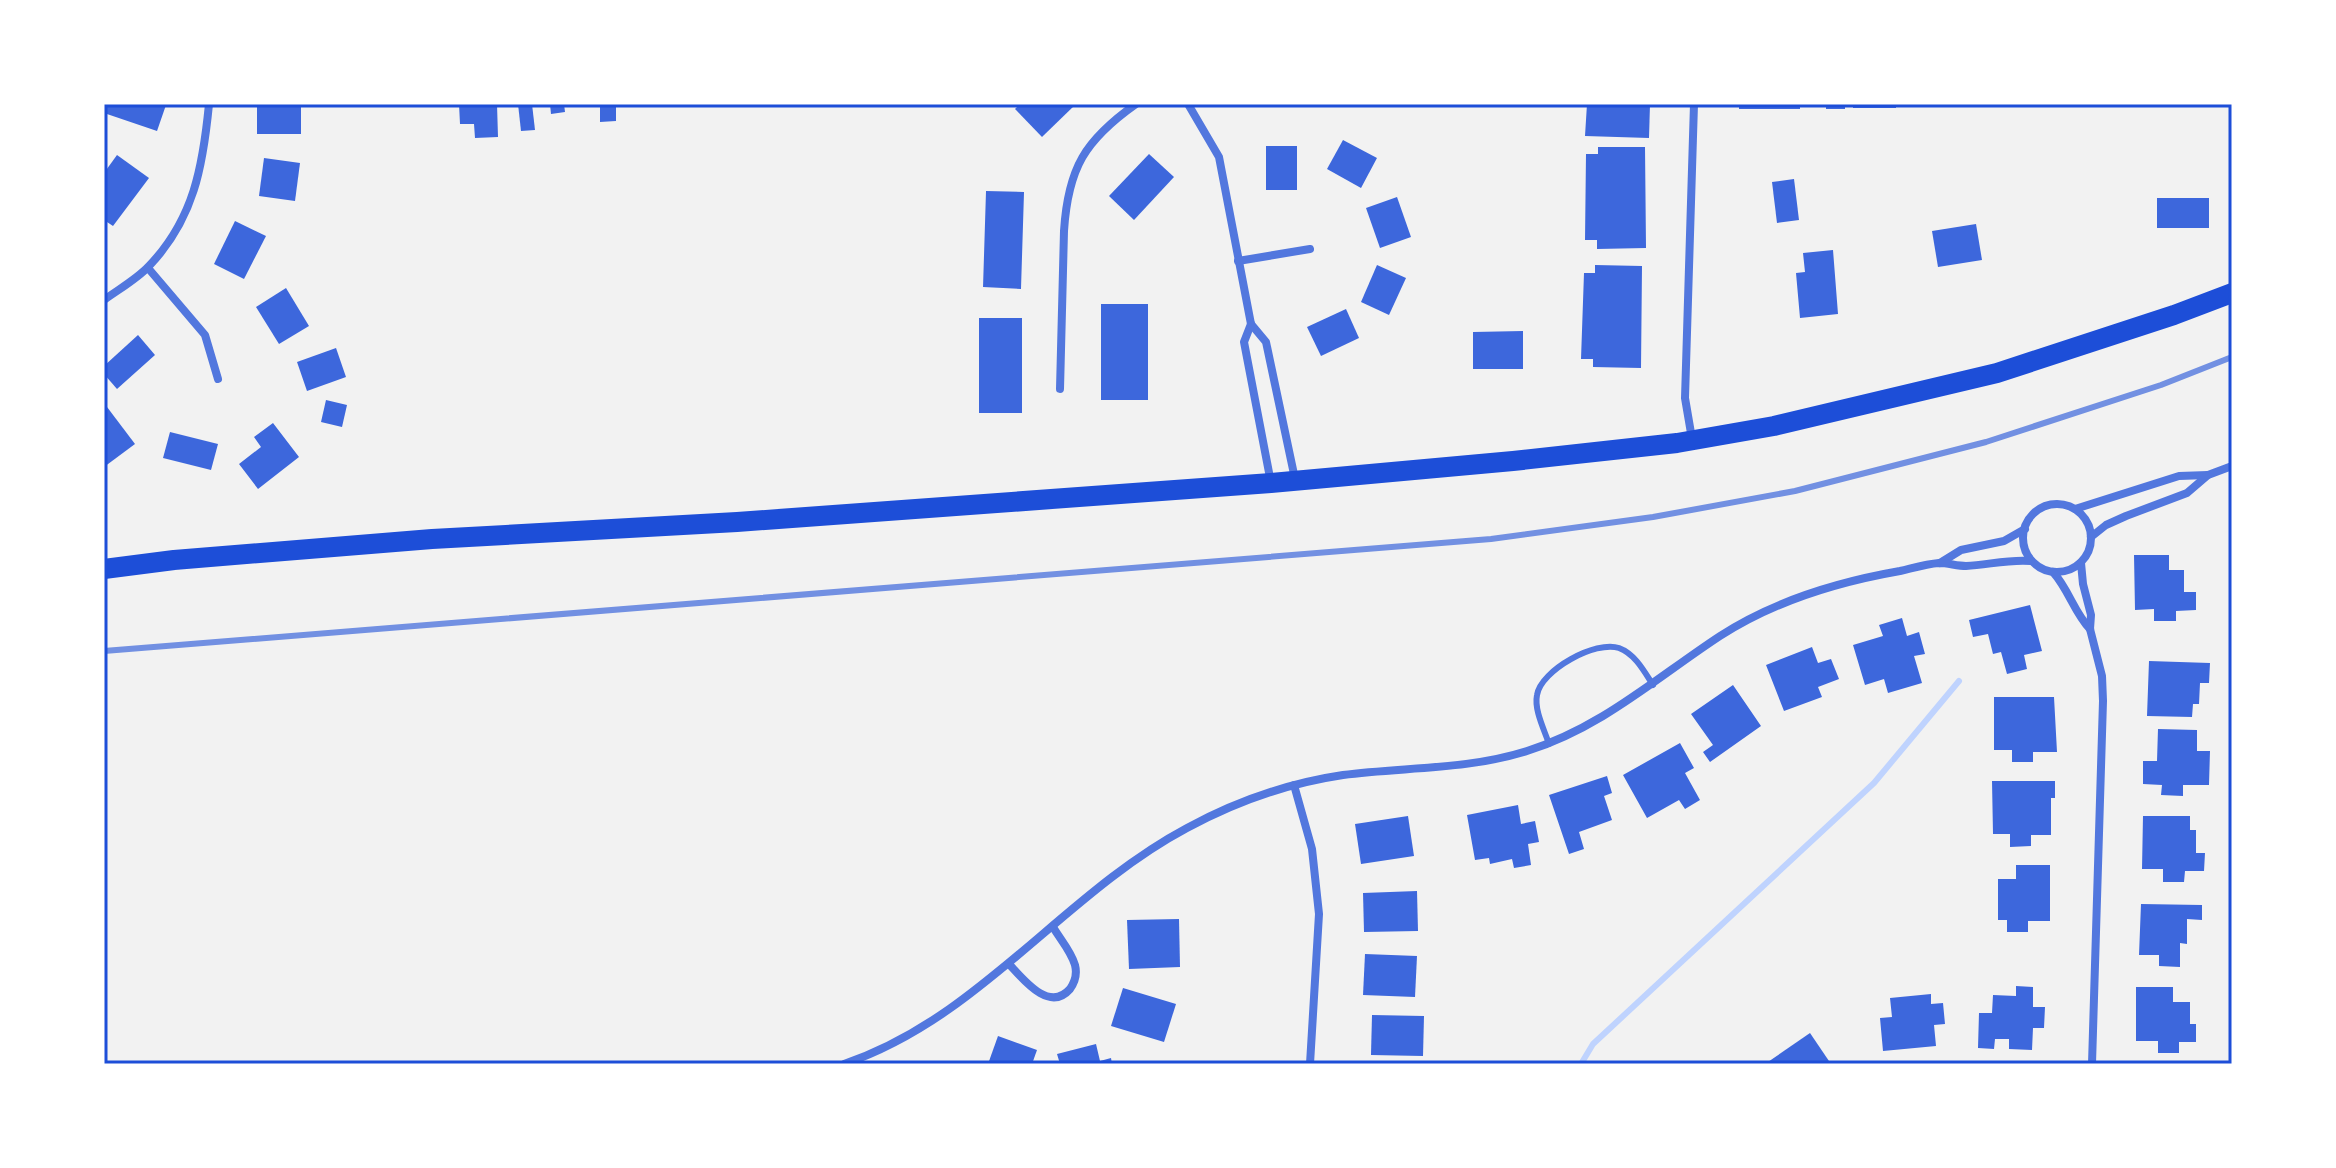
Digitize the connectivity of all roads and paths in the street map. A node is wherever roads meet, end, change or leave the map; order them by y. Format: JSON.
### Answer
{"nodes":[{"id":1,"x":209,"y":104,"type":"edge"},
{"id":2,"x":1136,"y":104,"type":"edge"},
{"id":3,"x":1188,"y":104,"type":"edge"},
{"id":4,"x":1694,"y":104,"type":"edge"},
{"id":5,"x":1310,"y":249,"type":"dead end"},
{"id":6,"x":1238,"y":261,"type":"junction"},
{"id":7,"x":148,"y":268,"type":"junction"},
{"id":8,"x":2232,"y":293,"type":"edge"},
{"id":9,"x":104,"y":300,"type":"edge"},
{"id":10,"x":1251,"y":324,"type":"junction"},
{"id":11,"x":218,"y":379,"type":"dead end"},
{"id":12,"x":1060,"y":389,"type":"dead end"},
{"id":13,"x":1692,"y":441,"type":"junction"},
{"id":14,"x":2232,"y":466,"type":"edge"},
{"id":15,"x":2208,"y":475,"type":"junction"},
{"id":16,"x":1295,"y":481,"type":"junction"},
{"id":17,"x":1271,"y":483,"type":"junction"},
{"id":18,"x":2075,"y":509,"type":"junction"},
{"id":19,"x":2025,"y":529,"type":"junction"},
{"id":20,"x":2091,"y":537,"type":"junction"},
{"id":21,"x":2031,"y":561,"type":"junction"},
{"id":22,"x":1939,"y":563,"type":"junction"},
{"id":23,"x":2081,"y":563,"type":"junction"},
{"id":24,"x":104,"y":569,"type":"edge"},
{"id":25,"x":2053,"y":572,"type":"junction"},
{"id":26,"x":2090,"y":629,"type":"junction"},
{"id":27,"x":1653,"y":685,"type":"junction"},
{"id":28,"x":1549,"y":744,"type":"junction"},
{"id":29,"x":1294,"y":785,"type":"junction"},
{"id":30,"x":1053,"y":927,"type":"junction"},
{"id":31,"x":1009,"y":964,"type":"junction"},
{"id":32,"x":844,"y":1064,"type":"edge"},
{"id":33,"x":1310,"y":1064,"type":"edge"},
{"id":34,"x":2092,"y":1064,"type":"edge"}],
"edges":[{"from":1,"to":7,"type":"street"},
{"from":2,"to":12,"type":"street"},
{"from":3,"to":6,"type":"street"},
{"from":4,"to":13,"type":"street"},
{"from":5,"to":6,"type":"street"},
{"from":6,"to":10,"type":"street"},
{"from":7,"to":9,"type":"street"},
{"from":7,"to":11,"type":"street"},
{"from":8,"to":13,"type":"main road"},
{"from":10,"to":16,"type":"street"},
{"from":10,"to":17,"type":"street"},
{"from":13,"to":16,"type":"main road"},
{"from":14,"to":15,"type":"street"},
{"from":15,"to":18,"type":"street"},
{"from":15,"to":20,"type":"street"},
{"from":16,"to":17,"type":"main road"},
{"from":17,"to":24,"type":"main road"},
{"from":18,"to":19,"type":"street"},
{"from":18,"to":20,"type":"street"},
{"from":19,"to":21,"type":"street"},
{"from":19,"to":22,"type":"street"},
{"from":20,"to":23,"type":"street"},
{"from":21,"to":22,"type":"street"},
{"from":21,"to":25,"type":"street"},
{"from":22,"to":27,"type":"street"},
{"from":23,"to":25,"type":"street"},
{"from":23,"to":26,"type":"street"},
{"from":25,"to":26,"type":"street"},
{"from":26,"to":34,"type":"street"},
{"from":27,"to":28,"type":"street"},
{"from":27,"to":28,"type":"lane"},
{"from":28,"to":29,"type":"street"},
{"from":29,"to":30,"type":"street"},
{"from":29,"to":33,"type":"street"},
{"from":30,"to":31,"type":"street"},
{"from":30,"to":31,"type":"street"},
{"from":31,"to":32,"type":"street"}]}
